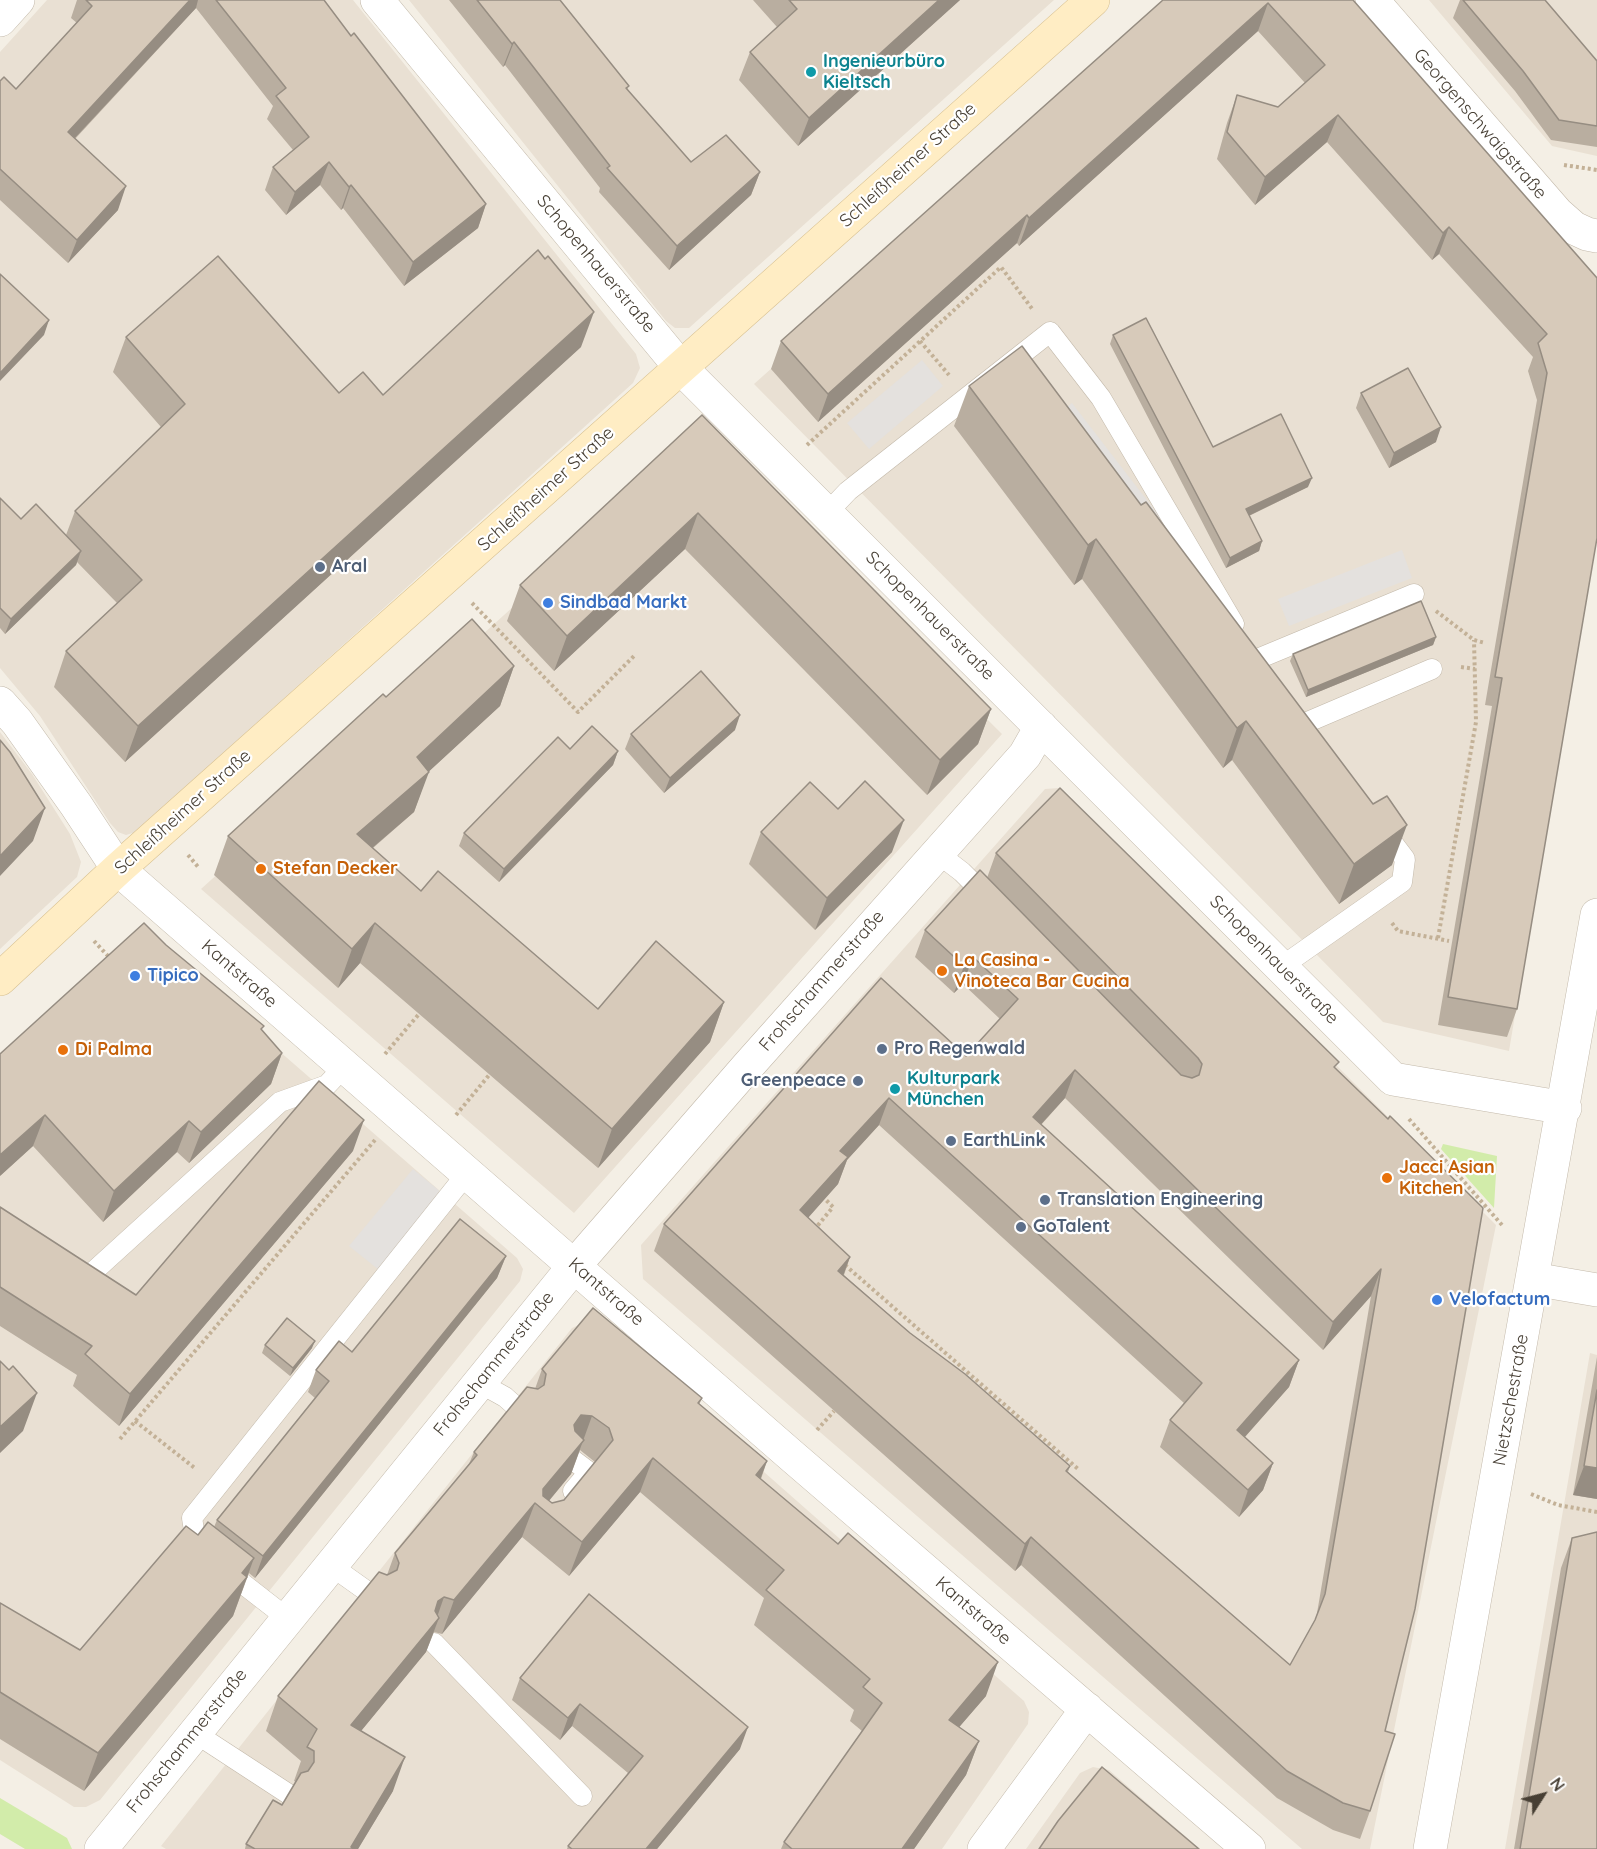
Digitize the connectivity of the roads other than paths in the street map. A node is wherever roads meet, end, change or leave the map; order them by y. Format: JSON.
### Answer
{"nodes":[{"id":1,"x":18,"y":0,"type":"edge"},
{"id":2,"x":377,"y":0,"type":"edge"},
{"id":3,"x":1093,"y":0,"type":"edge"},
{"id":4,"x":1371,"y":0,"type":"edge"},
{"id":5,"x":0,"y":20,"type":"edge"},
{"id":6,"x":1597,"y":236,"type":"edge"},
{"id":7,"x":681,"y":368,"type":"junction"},
{"id":8,"x":827,"y":513,"type":"junction"},
{"id":9,"x":1414,"y":594,"type":"road end"},
{"id":10,"x":1255,"y":660,"type":"junction"},
{"id":11,"x":1431,"y":669,"type":"dead end"},
{"id":12,"x":1269,"y":678,"type":"edge"},
{"id":13,"x":0,"y":703,"type":"edge"},
{"id":14,"x":1289,"y":705,"type":"edge"},
{"id":15,"x":1303,"y":724,"type":"junction"},
{"id":16,"x":1041,"y":727,"type":"junction"},
{"id":17,"x":1317,"y":742,"type":"edge"},
{"id":18,"x":1371,"y":814,"type":"edge"},
{"id":19,"x":936,"y":852,"type":"junction"},
{"id":20,"x":118,"y":869,"type":"junction"},
{"id":21,"x":1000,"y":909,"type":"edge"},
{"id":22,"x":1597,"y":915,"type":"edge"},
{"id":23,"x":1281,"y":967,"type":"junction"},
{"id":24,"x":0,"y":979,"type":"edge"},
{"id":25,"x":354,"y":1073,"type":"junction"},
{"id":26,"x":1564,"y":1108,"type":"junction"},
{"id":27,"x":468,"y":1172,"type":"junction"},
{"id":28,"x":575,"y":1264,"type":"junction"},
{"id":29,"x":93,"y":1272,"type":"edge"},
{"id":30,"x":1533,"y":1279,"type":"junction"},
{"id":31,"x":1597,"y":1290,"type":"edge"},
{"id":32,"x":478,"y":1383,"type":"junction"},
{"id":33,"x":522,"y":1412,"type":"edge"},
{"id":34,"x":573,"y":1460,"type":"edge"},
{"id":35,"x":558,"y":1508,"type":"edge"},
{"id":36,"x":330,"y":1564,"type":"junction"},
{"id":37,"x":375,"y":1597,"type":"edge"},
{"id":38,"x":287,"y":1618,"type":"junction"},
{"id":39,"x":434,"y":1643,"type":"edge"},
{"id":40,"x":1087,"y":1709,"type":"junction"},
{"id":41,"x":195,"y":1733,"type":"junction"},
{"id":42,"x":290,"y":1795,"type":"edge"},
{"id":43,"x":582,"y":1796,"type":"dead end"},
{"id":44,"x":101,"y":1849,"type":"edge"},
{"id":45,"x":984,"y":1849,"type":"edge"},
{"id":46,"x":1249,"y":1849,"type":"edge"},
{"id":47,"x":1430,"y":1849,"type":"edge"}],
"edges":[{"from":1,"to":5,"type":"street"},
{"from":2,"to":7,"type":"street","name":"Schopenhauerstraße"},
{"from":3,"to":7,"type":"main road","name":"Schleißheimer Straße"},
{"from":4,"to":6,"type":"street","name":"Georgenschwaigstraße"},
{"from":7,"to":8,"type":"street","name":"Schopenhauerstraße"},
{"from":7,"to":20,"type":"main road","name":"Schleißheimer Straße"},
{"from":8,"to":10,"type":"lane"},
{"from":8,"to":16,"type":"street","name":"Schopenhauerstraße"},
{"from":9,"to":10,"type":"lane"},
{"from":10,"to":12,"type":"lane"},
{"from":11,"to":15,"type":"lane"},
{"from":13,"to":20,"type":"street","name":"Kantstraße"},
{"from":14,"to":15,"type":"lane"},
{"from":15,"to":17,"type":"lane"},
{"from":16,"to":19,"type":"street","name":"Frohschammerstraße"},
{"from":16,"to":23,"type":"street","name":"Schopenhauerstraße"},
{"from":18,"to":23,"type":"lane"},
{"from":19,"to":21,"type":"lane"},
{"from":19,"to":28,"type":"street","name":"Frohschammerstraße"},
{"from":20,"to":24,"type":"main road","name":"Schleißheimer Straße"},
{"from":20,"to":25,"type":"street","name":"Kantstraße"},
{"from":22,"to":26,"type":"street","name":"Nietzschestraße"},
{"from":23,"to":26,"type":"street","name":"Schopenhauerstraße"},
{"from":25,"to":27,"type":"street","name":"Kantstraße"},
{"from":25,"to":29,"type":"lane"},
{"from":26,"to":30,"type":"street","name":"Nietzschestraße"},
{"from":27,"to":28,"type":"street","name":"Kantstraße"},
{"from":27,"to":38,"type":"lane"},
{"from":28,"to":32,"type":"street","name":"Frohschammerstraße"},
{"from":28,"to":40,"type":"street","name":"Kantstraße"},
{"from":30,"to":31,"type":"street"},
{"from":30,"to":47,"type":"street","name":"Nietzschestraße"},
{"from":32,"to":33,"type":"lane"},
{"from":32,"to":36,"type":"street","name":"Frohschammerstraße"},
{"from":34,"to":35,"type":"lane"},
{"from":36,"to":37,"type":"lane"},
{"from":36,"to":38,"type":"street","name":"Frohschammerstraße"},
{"from":38,"to":41,"type":"street","name":"Frohschammerstraße"},
{"from":39,"to":43,"type":"lane"},
{"from":40,"to":45,"type":"street"},
{"from":40,"to":46,"type":"street","name":"Kantstraße"},
{"from":41,"to":42,"type":"lane"},
{"from":41,"to":44,"type":"street","name":"Frohschammerstraße"}]}
